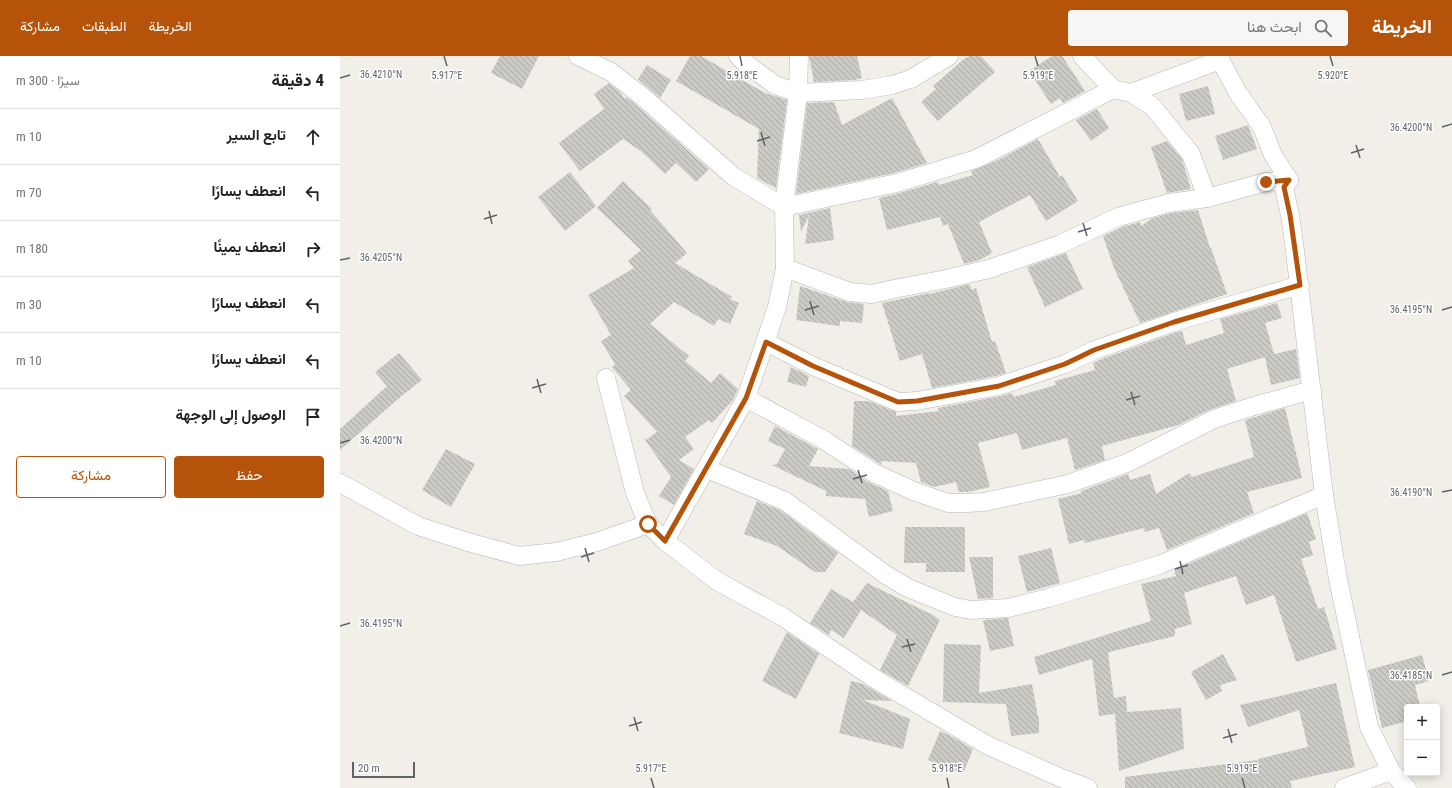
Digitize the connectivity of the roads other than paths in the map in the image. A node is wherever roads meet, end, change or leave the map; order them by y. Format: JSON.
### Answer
{"nodes":[{"id":1,"x":578,"y":56,"type":"edge"},
{"id":2,"x":738,"y":56,"type":"edge"},
{"id":3,"x":798,"y":56,"type":"edge"},
{"id":4,"x":949,"y":56,"type":"edge"},
{"id":5,"x":1082,"y":56,"type":"edge"},
{"id":6,"x":1219,"y":58,"type":"edge"},
{"id":7,"x":1113,"y":89,"type":"junction"},
{"id":8,"x":798,"y":93,"type":"junction"},
{"id":9,"x":1131,"y":93,"type":"junction"},
{"id":10,"x":1289,"y":180,"type":"junction"},
{"id":11,"x":1207,"y":198,"type":"junction"},
{"id":12,"x":784,"y":207,"type":"junction"},
{"id":13,"x":785,"y":268,"type":"junction"},
{"id":14,"x":1300,"y":285,"type":"junction"},
{"id":15,"x":766,"y":342,"type":"junction"},
{"id":16,"x":606,"y":378,"type":"dead end"},
{"id":17,"x":1312,"y":390,"type":"junction"},
{"id":18,"x":746,"y":398,"type":"junction"},
{"id":19,"x":707,"y":469,"type":"junction"},
{"id":20,"x":340,"y":482,"type":"edge"},
{"id":21,"x":1324,"y":495,"type":"junction"},
{"id":22,"x":648,"y":524,"type":"junction"},
{"id":23,"x":665,"y":541,"type":"junction"},
{"id":24,"x":1391,"y":771,"type":"junction"},
{"id":25,"x":1088,"y":788,"type":"edge"},
{"id":26,"x":1344,"y":788,"type":"edge"},
{"id":27,"x":1408,"y":788,"type":"edge"}],
"edges":[{"from":1,"to":12,"type":"street"},
{"from":2,"to":8,"type":"street"},
{"from":3,"to":8,"type":"street"},
{"from":4,"to":8,"type":"street"},
{"from":5,"to":7,"type":"street"},
{"from":6,"to":9,"type":"street"},
{"from":6,"to":10,"type":"street"},
{"from":7,"to":9,"type":"street"},
{"from":7,"to":12,"type":"street"},
{"from":8,"to":12,"type":"street"},
{"from":9,"to":11,"type":"street"},
{"from":10,"to":11,"type":"street"},
{"from":10,"to":14,"type":"street"},
{"from":11,"to":13,"type":"street"},
{"from":12,"to":13,"type":"street"},
{"from":13,"to":15,"type":"street"},
{"from":14,"to":15,"type":"street"},
{"from":14,"to":17,"type":"street"},
{"from":15,"to":18,"type":"street"},
{"from":16,"to":22,"type":"street"},
{"from":17,"to":18,"type":"street"},
{"from":17,"to":21,"type":"street"},
{"from":18,"to":19,"type":"street"},
{"from":19,"to":21,"type":"street"},
{"from":19,"to":23,"type":"street"},
{"from":20,"to":22,"type":"street"},
{"from":21,"to":24,"type":"street"},
{"from":22,"to":23,"type":"street"},
{"from":23,"to":25,"type":"street"},
{"from":24,"to":26,"type":"street"},
{"from":24,"to":27,"type":"street"}]}
